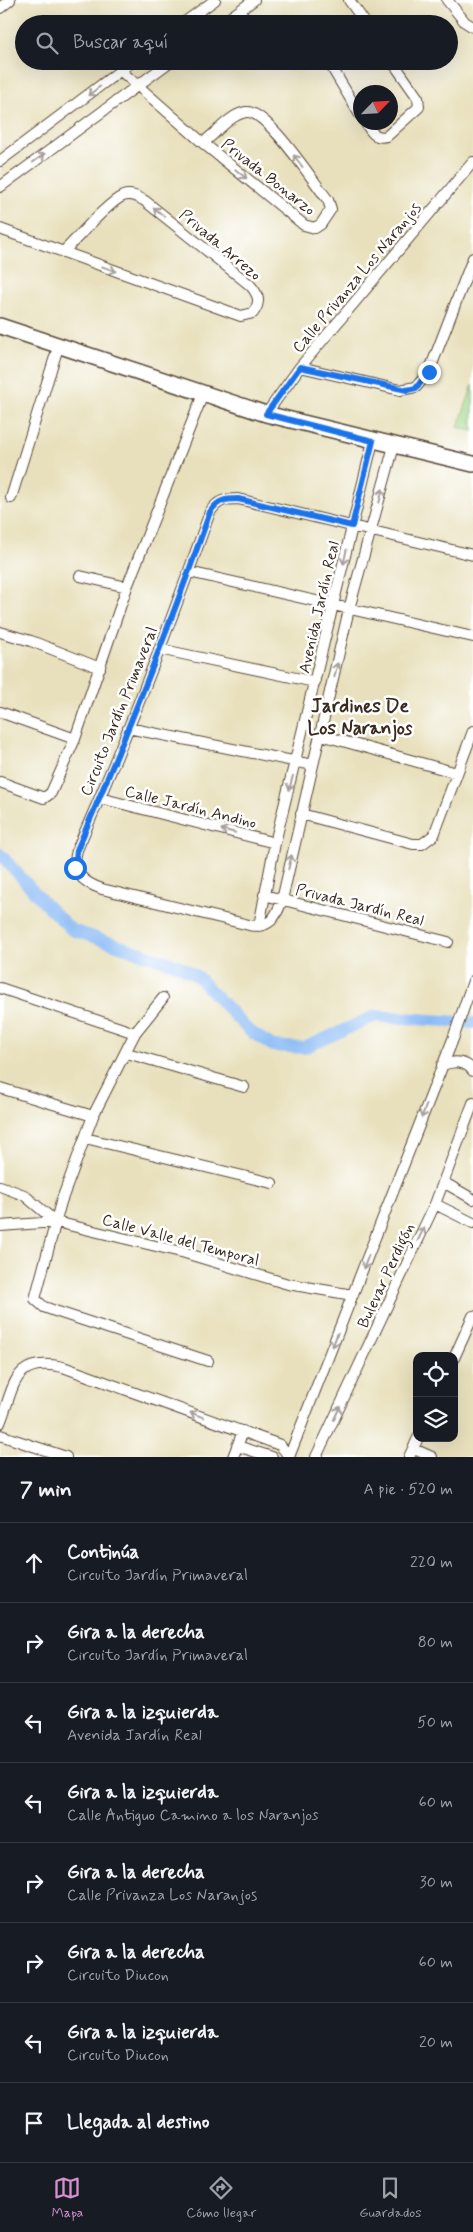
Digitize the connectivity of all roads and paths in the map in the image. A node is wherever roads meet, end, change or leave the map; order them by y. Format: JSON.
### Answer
{"nodes":[{"id":1,"x":10,"y":0,"type":"edge"},
{"id":2,"x":215,"y":0,"type":"edge"},
{"id":3,"x":254,"y":0,"type":"edge"},
{"id":4,"x":349,"y":0,"type":"edge"},
{"id":5,"x":447,"y":0,"type":"edge"},
{"id":6,"x":0,"y":8,"type":"edge"},
{"id":7,"x":194,"y":15,"type":"edge"},
{"id":8,"x":233,"y":15,"type":"edge"},
{"id":9,"x":358,"y":15,"type":"edge"},
{"id":10,"x":473,"y":27,"type":"edge"},
{"id":11,"x":159,"y":70,"type":"edge"},
{"id":12,"x":333,"y":70,"type":"edge"},
{"id":13,"x":398,"y":70,"type":"edge"},
{"id":14,"x":121,"y":71,"type":"joint"},
{"id":15,"x":138,"y":86,"type":"junction"},
{"id":16,"x":353,"y":103,"type":"edge"},
{"id":17,"x":398,"y":126,"type":"edge"},
{"id":18,"x":371,"y":130,"type":"edge"},
{"id":19,"x":394,"y":130,"type":"edge"},
{"id":20,"x":203,"y":143,"type":"junction"},
{"id":21,"x":0,"y":161,"type":"edge"},
{"id":22,"x":473,"y":162,"type":"edge"},
{"id":23,"x":0,"y":187,"type":"edge"},
{"id":24,"x":0,"y":229,"type":"edge"},
{"id":25,"x":63,"y":252,"type":"junction"},
{"id":26,"x":473,"y":258,"type":"edge"},
{"id":27,"x":0,"y":326,"type":"edge"},
{"id":28,"x":59,"y":344,"type":"junction"},
{"id":29,"x":300,"y":367,"type":"junction"},
{"id":30,"x":203,"y":394,"type":"junction"},
{"id":31,"x":266,"y":414,"type":"junction"},
{"id":32,"x":373,"y":441,"type":"junction"},
{"id":33,"x":394,"y":446,"type":"junction"},
{"id":34,"x":473,"y":464,"type":"edge"},
{"id":35,"x":11,"y":498,"type":"dead end"},
{"id":36,"x":352,"y":526,"type":"junction"},
{"id":37,"x":372,"y":531,"type":"junction"},
{"id":38,"x":473,"y":555,"type":"edge"},
{"id":39,"x":189,"y":572,"type":"junction"},
{"id":40,"x":80,"y":576,"type":"dead end"},
{"id":41,"x":127,"y":587,"type":"junction"},
{"id":42,"x":335,"y":605,"type":"junction"},
{"id":43,"x":350,"y":609,"type":"junction"},
{"id":44,"x":0,"y":632,"type":"edge"},
{"id":45,"x":473,"y":638,"type":"edge"},
{"id":46,"x":159,"y":649,"type":"junction"},
{"id":47,"x":100,"y":668,"type":"junction"},
{"id":48,"x":315,"y":682,"type":"junction"},
{"id":49,"x":0,"y":712,"type":"edge"},
{"id":50,"x":128,"y":728,"type":"junction"},
{"id":51,"x":473,"y":731,"type":"edge"},
{"id":52,"x":321,"y":735,"type":"junction"},
{"id":53,"x":75,"y":739,"type":"junction"},
{"id":54,"x":296,"y":761,"type":"junction"},
{"id":55,"x":313,"y":765,"type":"junction"},
{"id":56,"x":457,"y":772,"type":"junction"},
{"id":57,"x":0,"y":782,"type":"edge"},
{"id":58,"x":100,"y":798,"type":"junction"},
{"id":59,"x":301,"y":814,"type":"junction"},
{"id":60,"x":275,"y":843,"type":"junction"},
{"id":61,"x":264,"y":895,"type":"junction"},
{"id":62,"x":282,"y":900,"type":"junction"},
{"id":63,"x":264,"y":925,"type":"junction"},
{"id":64,"x":448,"y":942,"type":"dead end"},
{"id":65,"x":471,"y":986,"type":"edge"},
{"id":66,"x":0,"y":988,"type":"edge"},
{"id":67,"x":163,"y":998,"type":"dead end"},
{"id":68,"x":135,"y":1032,"type":"junction"},
{"id":69,"x":127,"y":1053,"type":"junction"},
{"id":70,"x":442,"y":1065,"type":"junction"},
{"id":71,"x":473,"y":1071,"type":"edge"},
{"id":72,"x":244,"y":1087,"type":"dead end"},
{"id":73,"x":0,"y":1088,"type":"edge"},
{"id":74,"x":473,"y":1103,"type":"edge"},
{"id":75,"x":93,"y":1116,"type":"junction"},
{"id":76,"x":85,"y":1138,"type":"junction"},
{"id":77,"x":443,"y":1182,"type":"junction"},
{"id":78,"x":272,"y":1183,"type":"dead end"},
{"id":79,"x":0,"y":1186,"type":"edge"},
{"id":80,"x":473,"y":1198,"type":"edge"},
{"id":81,"x":435,"y":1204,"type":"junction"},
{"id":82,"x":56,"y":1222,"type":"junction"},
{"id":83,"x":473,"y":1223,"type":"edge"},
{"id":84,"x":0,"y":1226,"type":"edge"},
{"id":85,"x":353,"y":1295,"type":"junction"},
{"id":86,"x":473,"y":1316,"type":"edge"},
{"id":87,"x":457,"y":1352,"type":"edge"},
{"id":88,"x":208,"y":1361,"type":"dead end"},
{"id":89,"x":0,"y":1423,"type":"edge"},
{"id":90,"x":243,"y":1431,"type":"junction"},
{"id":91,"x":0,"y":1435,"type":"edge"},
{"id":92,"x":238,"y":1446,"type":"junction"},
{"id":93,"x":411,"y":1453,"type":"edge"},
{"id":94,"x":66,"y":1457,"type":"edge"},
{"id":95,"x":233,"y":1457,"type":"edge"},
{"id":96,"x":272,"y":1457,"type":"edge"},
{"id":97,"x":288,"y":1457,"type":"edge"},
{"id":98,"x":316,"y":1457,"type":"edge"},
{"id":99,"x":432,"y":1457,"type":"edge"}],
"edges":[{"from":1,"to":6,"type":"street"},
{"from":2,"to":7,"type":"street"},
{"from":3,"to":8,"type":"street"},
{"from":4,"to":9,"type":"street"},
{"from":5,"to":10,"type":"street"},
{"from":11,"to":15,"type":"street"},
{"from":12,"to":16,"type":"street"},
{"from":13,"to":17,"type":"street"},
{"from":14,"to":15,"type":"street","name":"Privada Bonarzo"},
{"from":14,"to":21,"type":"street","one_way":true},
{"from":15,"to":20,"type":"street","name":"Privada Bonarzo"},
{"from":23,"to":15,"type":"street","one_way":true},
{"from":18,"to":19,"type":"street"},
{"from":20,"to":20,"type":"street","name":"Privada Bonarzo","one_way":true},
{"from":22,"to":29,"type":"street","name":"Calle Privanza Los Naranjos"},
{"from":24,"to":25,"type":"street","name":"Privada Arrezo"},
{"from":25,"to":25,"type":"street","name":"Privada Arrezo","one_way":true},
{"from":26,"to":29,"type":"street"},
{"from":27,"to":28,"type":"street"},
{"from":28,"to":30,"type":"street"},
{"from":28,"to":35,"type":"street"},
{"from":29,"to":31,"type":"street","name":"Calle Privanza Los Naranjos"},
{"from":30,"to":31,"type":"street"},
{"from":30,"to":41,"type":"street"},
{"from":31,"to":32,"type":"street"},
{"from":32,"to":33,"type":"street"},
{"from":32,"to":36,"type":"street","name":"Avenida Jardín Real"},
{"from":33,"to":34,"type":"street"},
{"from":37,"to":33,"type":"street","name":"Avenida Jardín Real","one_way":true},
{"from":36,"to":37,"type":"street","name":"Circuito Jardín Primaveral"},
{"from":36,"to":39,"type":"street","name":"Circuito Jardín Primaveral"},
{"from":36,"to":42,"type":"street","name":"Avenida Jardín Real","one_way":true},
{"from":37,"to":38,"type":"street","name":"Circuito Jardín Primaveral"},
{"from":37,"to":43,"type":"street","name":"Avenida Jardín Real"},
{"from":39,"to":42,"type":"street"},
{"from":39,"to":46,"type":"street","name":"Circuito Jardín Primaveral"},
{"from":40,"to":41,"type":"street"},
{"from":41,"to":47,"type":"street"},
{"from":42,"to":43,"type":"street"},
{"from":42,"to":48,"type":"street","name":"Avenida Jardín Real"},
{"from":43,"to":45,"type":"street"},
{"from":52,"to":43,"type":"street","name":"Avenida Jardín Real","one_way":true},
{"from":44,"to":47,"type":"street"},
{"from":46,"to":48,"type":"street"},
{"from":46,"to":50,"type":"street","name":"Circuito Jardín Primaveral"},
{"from":47,"to":53,"type":"street"},
{"from":48,"to":54,"type":"street","name":"Avenida Jardín Real"},
{"from":49,"to":53,"type":"street"},
{"from":50,"to":54,"type":"street"},
{"from":50,"to":58,"type":"street","name":"Circuito Jardín Primaveral"},
{"from":51,"to":56,"type":"street"},
{"from":52,"to":55,"type":"street","name":"Avenida Jardín Real"},
{"from":52,"to":56,"type":"street"},
{"from":53,"to":57,"type":"street"},
{"from":54,"to":55,"type":"street"},
{"from":54,"to":60,"type":"street","name":"Avenida Jardín Real","one_way":true},
{"from":55,"to":59,"type":"street","name":"Avenida Jardín Real"},
{"from":56,"to":59,"type":"street"},
{"from":60,"to":58,"type":"street","name":"Calle Jardín Andino","one_way":true},
{"from":58,"to":63,"type":"street","name":"Circuito Jardín Primaveral"},
{"from":62,"to":59,"type":"street","name":"Avenida Jardín Real","one_way":true},
{"from":60,"to":61,"type":"street","name":"Avenida Jardín Real"},
{"from":61,"to":62,"type":"street","name":"Privada Jardín Real"},
{"from":61,"to":63,"type":"street","name":"Avenida Jardín Real"},
{"from":62,"to":63,"type":"street","name":"Avenida Jardín Real"},
{"from":62,"to":64,"type":"street","name":"Privada Jardín Real"},
{"from":65,"to":70,"type":"street"},
{"from":66,"to":68,"type":"street"},
{"from":67,"to":68,"type":"street"},
{"from":68,"to":69,"type":"street"},
{"from":69,"to":72,"type":"street"},
{"from":69,"to":75,"type":"street"},
{"from":70,"to":71,"type":"street"},
{"from":70,"to":85,"type":"street","one_way":true},
{"from":73,"to":75,"type":"street"},
{"from":74,"to":77,"type":"street","name":"Bulevar Perdigón"},
{"from":75,"to":76,"type":"street"},
{"from":76,"to":78,"type":"street"},
{"from":76,"to":82,"type":"street"},
{"from":77,"to":80,"type":"street"},
{"from":77,"to":81,"type":"street","name":"Bulevar Perdigón"},
{"from":79,"to":82,"type":"street"},
{"from":81,"to":83,"type":"street"},
{"from":98,"to":81,"type":"street","name":"Bulevar Perdigón","one_way":true},
{"from":82,"to":84,"type":"street","name":"Calle Valle del Temporal"},
{"from":82,"to":85,"type":"street","name":"Calle Valle del Temporal"},
{"from":82,"to":88,"type":"street"},
{"from":85,"to":97,"type":"street","one_way":true},
{"from":86,"to":87,"type":"street"},
{"from":90,"to":89,"type":"street","one_way":true},
{"from":90,"to":92,"type":"street"},
{"from":90,"to":97,"type":"street"},
{"from":91,"to":94,"type":"street"},
{"from":92,"to":95,"type":"street"},
{"from":92,"to":96,"type":"street"},
{"from":93,"to":99,"type":"street"}]}
